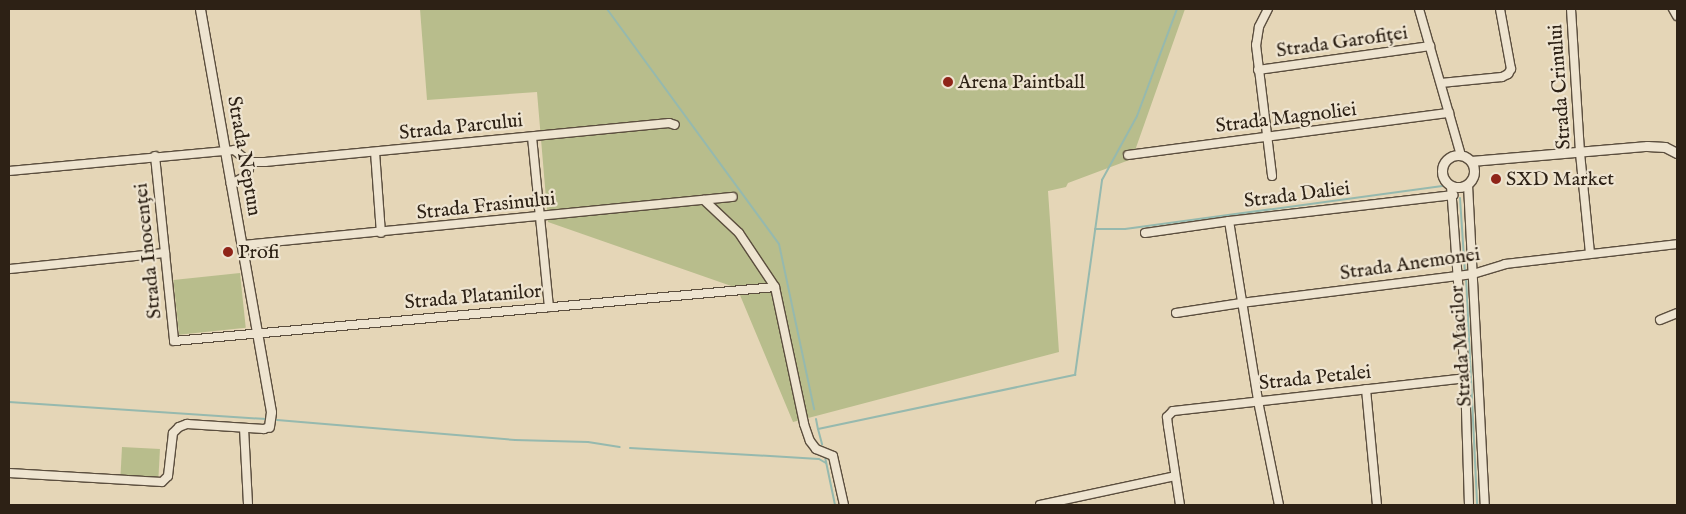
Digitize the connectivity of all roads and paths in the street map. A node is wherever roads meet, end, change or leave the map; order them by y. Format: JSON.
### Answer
{"nodes":[{"id":1,"x":200,"y":9,"type":"edge"},
{"id":2,"x":1268,"y":9,"type":"edge"},
{"id":3,"x":1419,"y":9,"type":"edge"},
{"id":4,"x":1500,"y":9,"type":"edge"},
{"id":5,"x":1571,"y":9,"type":"edge"},
{"id":6,"x":1672,"y":9,"type":"edge"},
{"id":7,"x":1677,"y":16,"type":"edge"},
{"id":8,"x":1430,"y":46,"type":"junction"},
{"id":9,"x":1258,"y":70,"type":"junction"},
{"id":10,"x":1441,"y":83,"type":"junction"},
{"id":11,"x":1449,"y":113,"type":"junction"},
{"id":12,"x":675,"y":124,"type":"dead end"},
{"id":13,"x":532,"y":137,"type":"junction"},
{"id":14,"x":1266,"y":137,"type":"junction"},
{"id":15,"x":225,"y":150,"type":"junction"},
{"id":16,"x":375,"y":152,"type":"junction"},
{"id":17,"x":1580,"y":152,"type":"junction"},
{"id":18,"x":1677,"y":153,"type":"edge"},
{"id":19,"x":1128,"y":155,"type":"dead end"},
{"id":20,"x":1461,"y":155,"type":"junction"},
{"id":21,"x":155,"y":156,"type":"junction"},
{"id":22,"x":1471,"y":161,"type":"junction"},
{"id":23,"x":249,"y":162,"type":"junction"},
{"id":24,"x":9,"y":171,"type":"edge"},
{"id":25,"x":1272,"y":176,"type":"dead end"},
{"id":26,"x":231,"y":184,"type":"junction"},
{"id":27,"x":1468,"y":185,"type":"junction"},
{"id":28,"x":1452,"y":190,"type":"junction"},
{"id":29,"x":733,"y":197,"type":"dead end"},
{"id":30,"x":704,"y":200,"type":"junction"},
{"id":31,"x":540,"y":216,"type":"junction"},
{"id":32,"x":1228,"y":220,"type":"junction"},
{"id":33,"x":382,"y":233,"type":"junction"},
{"id":34,"x":1145,"y":233,"type":"dead end"},
{"id":35,"x":1677,"y":244,"type":"edge"},
{"id":36,"x":242,"y":245,"type":"junction"},
{"id":37,"x":165,"y":253,"type":"junction"},
{"id":38,"x":1590,"y":253,"type":"junction"},
{"id":39,"x":9,"y":269,"type":"edge"},
{"id":40,"x":1471,"y":274,"type":"junction"},
{"id":41,"x":1460,"y":275,"type":"junction"},
{"id":42,"x":775,"y":287,"type":"junction"},
{"id":43,"x":1241,"y":303,"type":"junction"},
{"id":44,"x":549,"y":306,"type":"junction"},
{"id":45,"x":1176,"y":313,"type":"dead end"},
{"id":46,"x":1677,"y":313,"type":"edge"},
{"id":47,"x":1660,"y":320,"type":"dead end"},
{"id":48,"x":257,"y":333,"type":"junction"},
{"id":49,"x":174,"y":341,"type":"joint"},
{"id":50,"x":1465,"y":378,"type":"junction"},
{"id":51,"x":1366,"y":389,"type":"junction"},
{"id":52,"x":1258,"y":401,"type":"junction"},
{"id":53,"x":269,"y":427,"type":"joint"},
{"id":54,"x":244,"y":428,"type":"junction"},
{"id":55,"x":9,"y":473,"type":"edge"},
{"id":56,"x":1175,"y":476,"type":"junction"},
{"id":57,"x":248,"y":505,"type":"edge"},
{"id":58,"x":844,"y":505,"type":"edge"},
{"id":59,"x":1040,"y":505,"type":"edge"},
{"id":60,"x":1180,"y":505,"type":"edge"},
{"id":61,"x":1279,"y":505,"type":"edge"},
{"id":62,"x":1377,"y":505,"type":"edge"},
{"id":63,"x":1469,"y":505,"type":"edge"},
{"id":64,"x":1485,"y":505,"type":"edge"}],
"edges":[{"from":1,"to":15,"type":"street","name":"Strada Neptun"},
{"from":2,"to":9,"type":"street"},
{"from":3,"to":8,"type":"street"},
{"from":4,"to":10,"type":"street"},
{"from":5,"to":17,"type":"street","name":"Strada Crinului"},
{"from":6,"to":7,"type":"street"},
{"from":8,"to":9,"type":"street","name":"Strada Garofiței"},
{"from":8,"to":10,"type":"street"},
{"from":9,"to":14,"type":"street"},
{"from":10,"to":11,"type":"street"},
{"from":11,"to":14,"type":"street","name":"Strada Magnoliei"},
{"from":11,"to":20,"type":"street"},
{"from":12,"to":13,"type":"street","name":"Strada Parcului"},
{"from":13,"to":16,"type":"street","name":"Strada Parcului"},
{"from":13,"to":31,"type":"street"},
{"from":14,"to":19,"type":"street","name":"Strada Magnoliei"},
{"from":14,"to":25,"type":"street"},
{"from":15,"to":21,"type":"street"},
{"from":15,"to":23,"type":"street"},
{"from":15,"to":26,"type":"street","name":"Strada Neptun"},
{"from":16,"to":23,"type":"street","name":"Strada Parcului"},
{"from":16,"to":33,"type":"street"},
{"from":17,"to":18,"type":"street"},
{"from":17,"to":22,"type":"street"},
{"from":17,"to":38,"type":"street","name":"Strada Crinului"},
{"from":20,"to":22,"type":"street"},
{"from":20,"to":28,"type":"street"},
{"from":21,"to":24,"type":"street"},
{"from":21,"to":37,"type":"street","name":"Strada Inocenței"},
{"from":22,"to":27,"type":"street"},
{"from":23,"to":26,"type":"street"},
{"from":26,"to":36,"type":"street","name":"Strada Neptun"},
{"from":27,"to":28,"type":"street"},
{"from":27,"to":40,"type":"street","name":"Strada Macilor"},
{"from":28,"to":32,"type":"street","name":"Strada Daliei"},
{"from":28,"to":41,"type":"street","name":"Strada Macilor"},
{"from":29,"to":30,"type":"street","name":"Strada Frasinului"},
{"from":30,"to":31,"type":"street","name":"Strada Frasinului"},
{"from":30,"to":42,"type":"street"},
{"from":31,"to":33,"type":"street","name":"Strada Frasinului"},
{"from":31,"to":44,"type":"street"},
{"from":32,"to":34,"type":"street","name":"Strada Daliei"},
{"from":32,"to":43,"type":"street"},
{"from":33,"to":36,"type":"street","name":"Strada Frasinului"},
{"from":35,"to":38,"type":"street","name":"Strada Anemonei"},
{"from":36,"to":48,"type":"street","name":"Strada Neptun"},
{"from":37,"to":39,"type":"street"},
{"from":37,"to":49,"type":"street","name":"Strada Inocenței"},
{"from":38,"to":40,"type":"street","name":"Strada Anemonei"},
{"from":40,"to":41,"type":"street","name":"Strada Anemonei"},
{"from":40,"to":64,"type":"street","name":"Strada Macilor"},
{"from":41,"to":43,"type":"street","name":"Strada Anemonei"},
{"from":41,"to":50,"type":"street","name":"Strada Macilor"},
{"from":42,"to":44,"type":"street","name":"Strada Platanilor"},
{"from":42,"to":58,"type":"street"},
{"from":43,"to":45,"type":"street","name":"Strada Anemonei"},
{"from":43,"to":52,"type":"street"},
{"from":44,"to":48,"type":"street","name":"Strada Platanilor"},
{"from":46,"to":47,"type":"street"},
{"from":48,"to":49,"type":"street","name":"Strada Platanilor"},
{"from":48,"to":53,"type":"street","name":"Strada Neptun"},
{"from":50,"to":51,"type":"street","name":"Strada Petalei"},
{"from":50,"to":63,"type":"street","name":"Strada Macilor"},
{"from":51,"to":52,"type":"street","name":"Strada Petalei"},
{"from":51,"to":62,"type":"street"},
{"from":52,"to":56,"type":"street","name":"Strada Petalei"},
{"from":52,"to":61,"type":"street"},
{"from":53,"to":54,"type":"street"},
{"from":54,"to":55,"type":"street"},
{"from":54,"to":57,"type":"street"},
{"from":56,"to":59,"type":"street"},
{"from":56,"to":60,"type":"street"}]}
